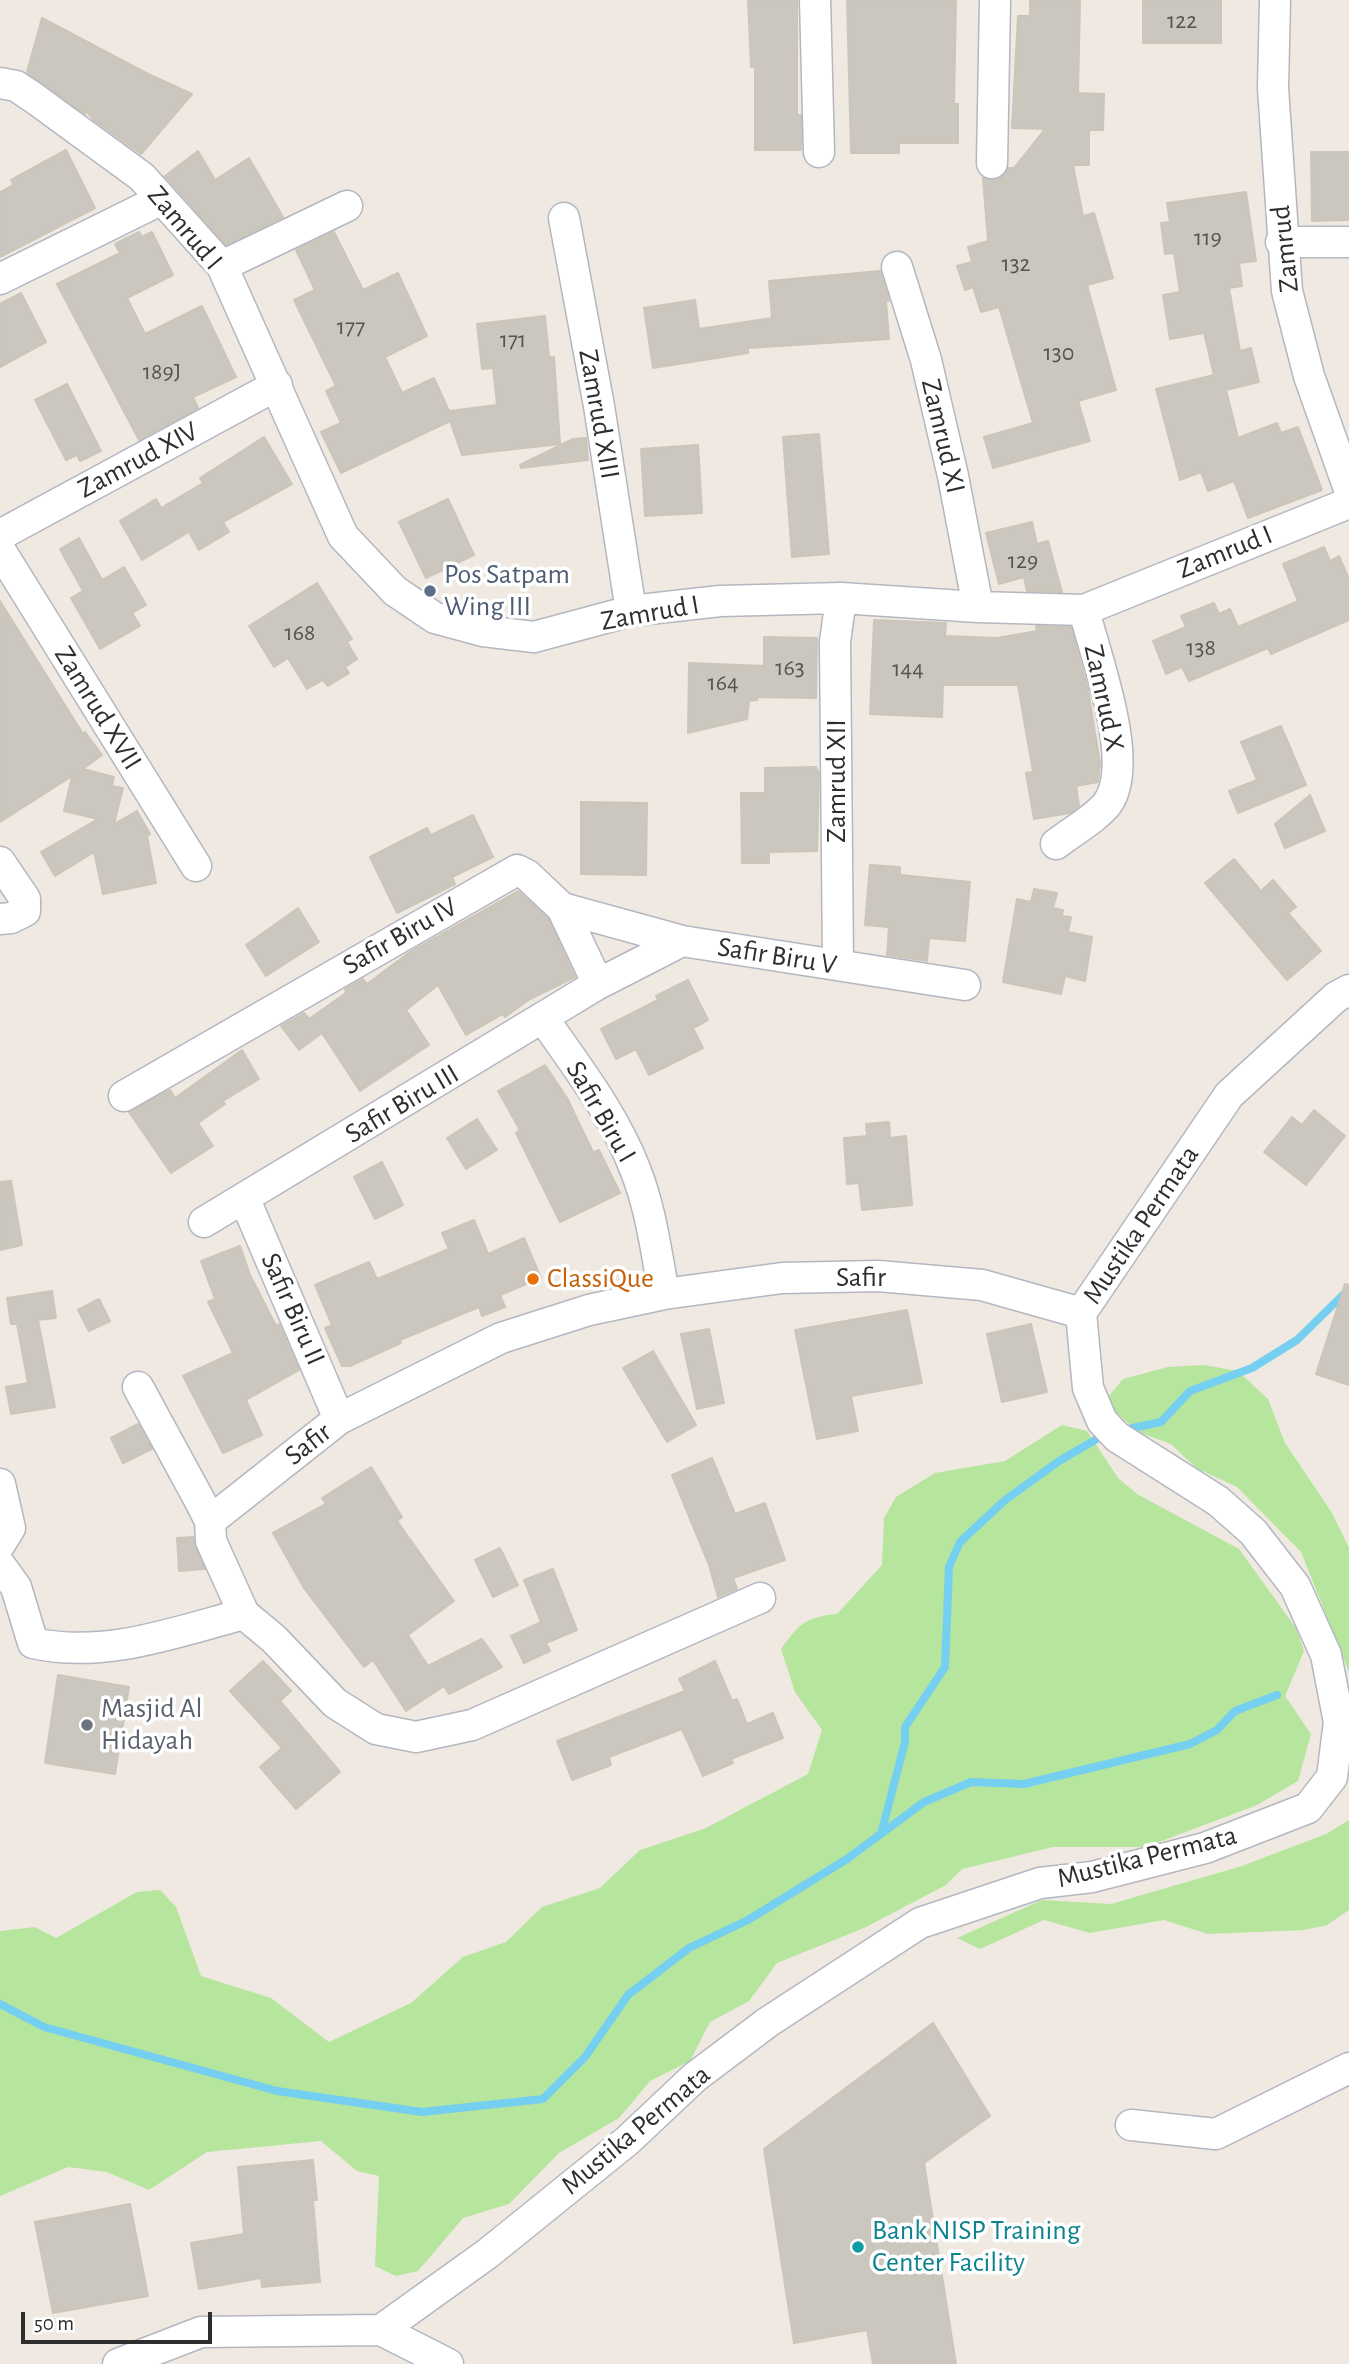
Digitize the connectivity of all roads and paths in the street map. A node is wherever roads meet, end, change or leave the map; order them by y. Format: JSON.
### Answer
{"nodes":[{"id":1,"x":815,"y":0,"type":"edge"},
{"id":2,"x":995,"y":0,"type":"edge"},
{"id":3,"x":1275,"y":0,"type":"edge"},
{"id":4,"x":0,"y":83,"type":"edge"},
{"id":5,"x":818,"y":152,"type":"dead end"},
{"id":6,"x":992,"y":163,"type":"dead end"},
{"id":7,"x":160,"y":200,"type":"junction"},
{"id":8,"x":347,"y":206,"type":"dead end"},
{"id":9,"x":564,"y":218,"type":"dead end"},
{"id":10,"x":1281,"y":242,"type":"junction"},
{"id":11,"x":1349,"y":242,"type":"edge"},
{"id":12,"x":222,"y":267,"type":"junction"},
{"id":13,"x":897,"y":267,"type":"dead end"},
{"id":14,"x":0,"y":279,"type":"edge"},
{"id":15,"x":277,"y":385,"type":"junction"},
{"id":16,"x":1349,"y":489,"type":"edge"},
{"id":17,"x":1349,"y":503,"type":"edge"},
{"id":18,"x":0,"y":535,"type":"edge"},
{"id":19,"x":0,"y":550,"type":"edge"},
{"id":20,"x":841,"y":598,"type":"junction"},
{"id":21,"x":978,"y":607,"type":"junction"},
{"id":22,"x":1084,"y":610,"type":"junction"},
{"id":23,"x":631,"y":611,"type":"junction"},
{"id":24,"x":1056,"y":844,"type":"dead end"},
{"id":25,"x":0,"y":862,"type":"edge"},
{"id":26,"x":196,"y":866,"type":"dead end"},
{"id":27,"x":562,"y":908,"type":"junction"},
{"id":28,"x":0,"y":919,"type":"edge"},
{"id":29,"x":682,"y":941,"type":"junction"},
{"id":30,"x":838,"y":965,"type":"junction"},
{"id":31,"x":598,"y":984,"type":"junction"},
{"id":32,"x":965,"y":985,"type":"dead end"},
{"id":33,"x":1349,"y":990,"type":"edge"},
{"id":34,"x":543,"y":1018,"type":"junction"},
{"id":35,"x":124,"y":1096,"type":"dead end"},
{"id":36,"x":244,"y":1200,"type":"junction"},
{"id":37,"x":204,"y":1222,"type":"dead end"},
{"id":38,"x":664,"y":1294,"type":"junction"},
{"id":39,"x":1081,"y":1313,"type":"junction"},
{"id":40,"x":138,"y":1387,"type":"dead end"},
{"id":41,"x":339,"y":1419,"type":"junction"},
{"id":42,"x":0,"y":1484,"type":"edge"},
{"id":43,"x":210,"y":1521,"type":"junction"},
{"id":44,"x":0,"y":1544,"type":"edge"},
{"id":45,"x":0,"y":1564,"type":"edge"},
{"id":46,"x":760,"y":1598,"type":"dead end"},
{"id":47,"x":244,"y":1614,"type":"junction"},
{"id":48,"x":1349,"y":2068,"type":"edge"},
{"id":49,"x":1131,"y":2125,"type":"dead end"},
{"id":50,"x":381,"y":2330,"type":"junction"},
{"id":51,"x":118,"y":2364,"type":"edge"},
{"id":52,"x":448,"y":2364,"type":"edge"}],
"edges":[{"from":1,"to":5,"type":"street"},
{"from":2,"to":6,"type":"street"},
{"from":3,"to":10,"type":"street","name":"Zamrud"},
{"from":4,"to":7,"type":"street","name":"Zamrud I"},
{"from":7,"to":12,"type":"street","name":"Zamrud I"},
{"from":7,"to":14,"type":"street"},
{"from":8,"to":12,"type":"street"},
{"from":9,"to":23,"type":"street","name":"Zamrud XIII"},
{"from":10,"to":11,"type":"street"},
{"from":10,"to":16,"type":"street","name":"Zamrud"},
{"from":12,"to":15,"type":"street","name":"Zamrud I"},
{"from":13,"to":21,"type":"street","name":"Zamrud XI"},
{"from":15,"to":18,"type":"street","name":"Zamrud XIV"},
{"from":15,"to":23,"type":"street","name":"Zamrud I"},
{"from":17,"to":22,"type":"street","name":"Zamrud I"},
{"from":19,"to":26,"type":"street","name":"Zamrud XVII"},
{"from":20,"to":21,"type":"street","name":"Zamrud I"},
{"from":20,"to":23,"type":"street","name":"Zamrud I"},
{"from":20,"to":30,"type":"street","name":"Zamrud XII"},
{"from":21,"to":22,"type":"street","name":"Zamrud I"},
{"from":22,"to":24,"type":"street","name":"Zamrud X"},
{"from":25,"to":28,"type":"street"},
{"from":27,"to":29,"type":"street","name":"Safir Biru IV"},
{"from":27,"to":31,"type":"street"},
{"from":27,"to":35,"type":"street","name":"Safir Biru IV"},
{"from":29,"to":30,"type":"street","name":"Safir Biru V"},
{"from":29,"to":31,"type":"street","name":"Safir Biru V"},
{"from":30,"to":32,"type":"street","name":"Safir Biru V"},
{"from":31,"to":34,"type":"street","name":"Safir Biru III"},
{"from":33,"to":39,"type":"street","name":"Mustika Permata"},
{"from":34,"to":36,"type":"street","name":"Safir Biru III"},
{"from":34,"to":38,"type":"street","name":"Safir Biru I"},
{"from":36,"to":37,"type":"street","name":"Safir Biru III"},
{"from":36,"to":41,"type":"street","name":"Safir Biru II"},
{"from":38,"to":39,"type":"street","name":"Safir"},
{"from":38,"to":41,"type":"street","name":"Safir"},
{"from":39,"to":50,"type":"street","name":"Mustika Permata"},
{"from":40,"to":43,"type":"street"},
{"from":41,"to":43,"type":"street","name":"Safir"},
{"from":42,"to":44,"type":"street"},
{"from":43,"to":47,"type":"street"},
{"from":45,"to":47,"type":"street"},
{"from":46,"to":47,"type":"street"},
{"from":48,"to":49,"type":"street"},
{"from":50,"to":51,"type":"street"},
{"from":50,"to":52,"type":"street"}]}
